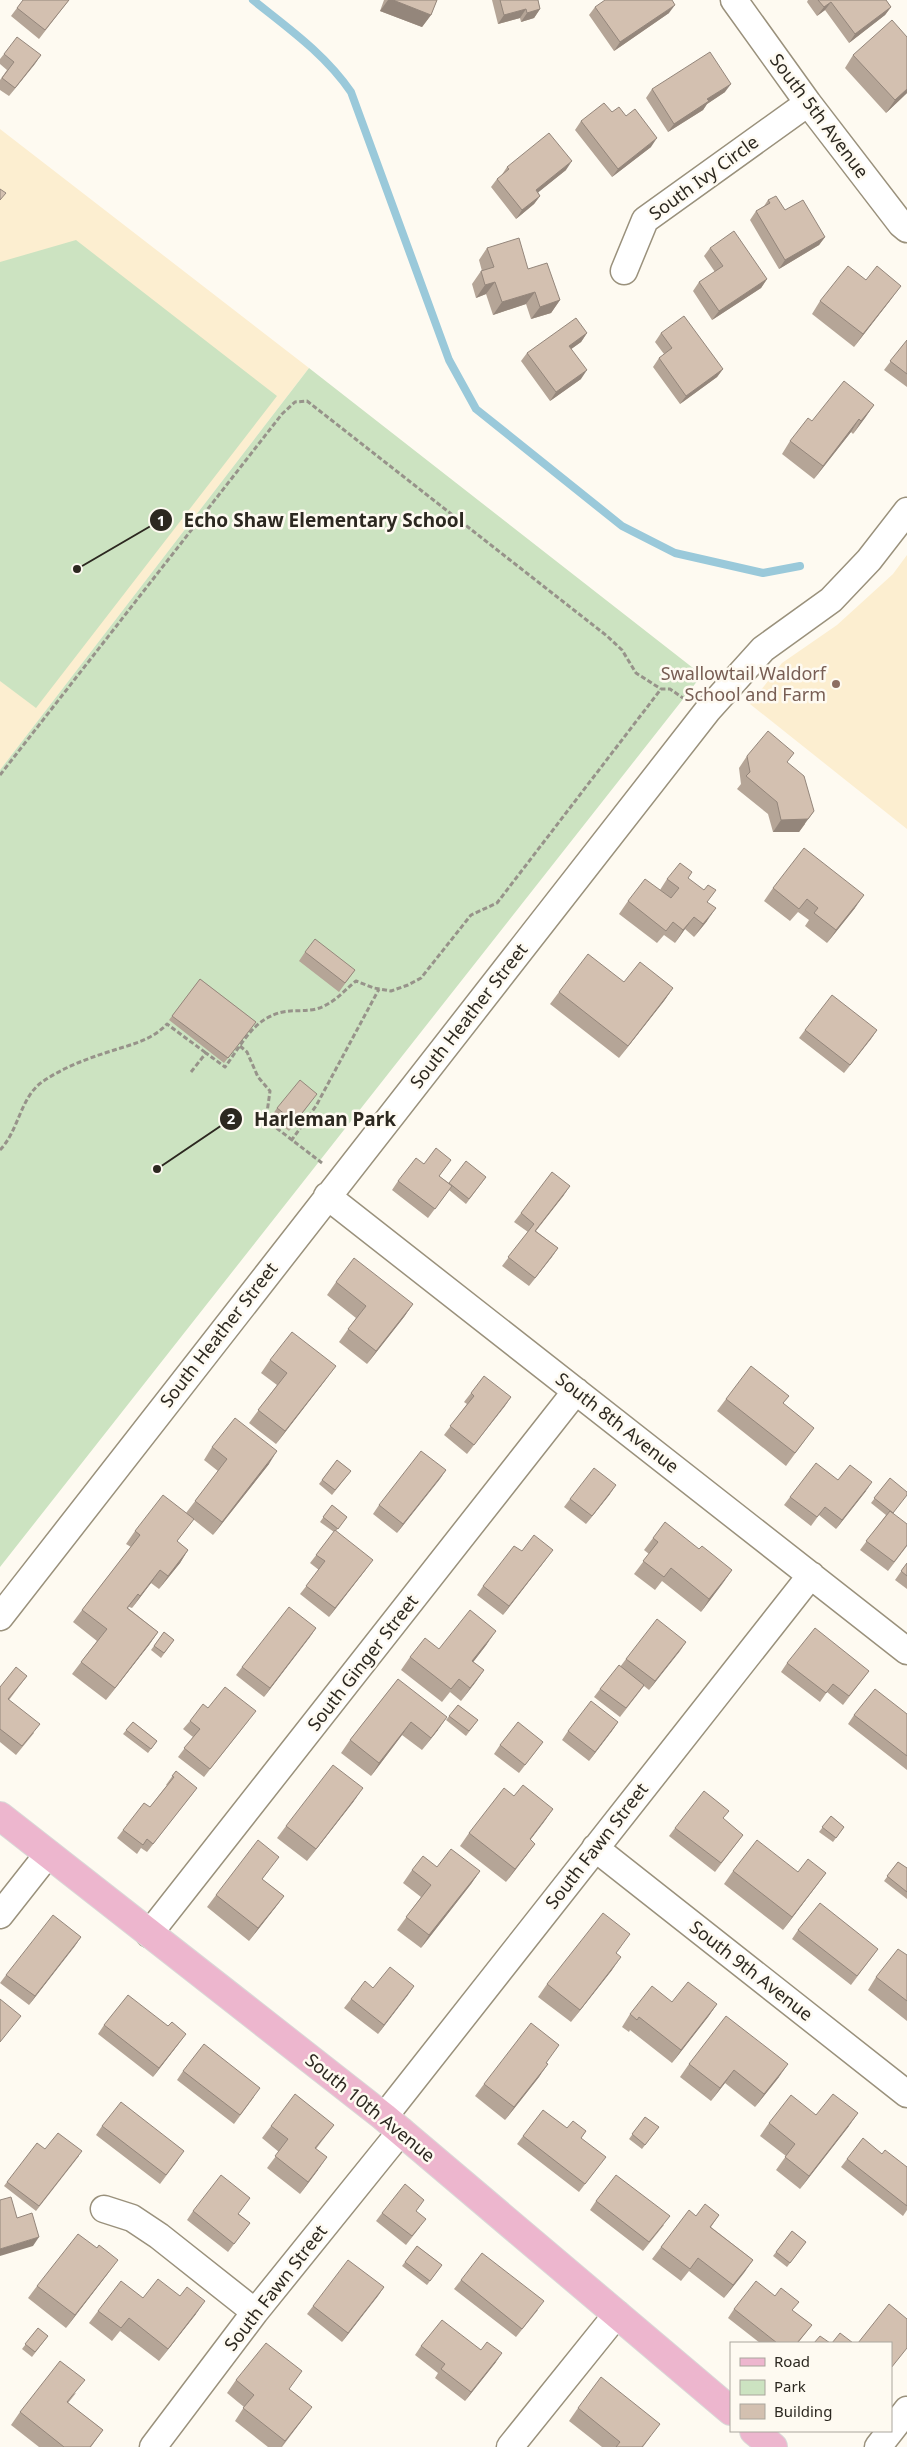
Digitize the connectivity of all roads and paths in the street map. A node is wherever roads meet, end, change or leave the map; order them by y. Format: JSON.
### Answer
{"nodes":[{"id":1,"x":734,"y":0,"type":"edge"},
{"id":2,"x":808,"y":103,"type":"junction"},
{"id":3,"x":907,"y":229,"type":"edge"},
{"id":4,"x":624,"y":270,"type":"dead end"},
{"id":5,"x":907,"y":511,"type":"edge"},
{"id":6,"x":661,"y":689,"type":"junction"},
{"id":7,"x":683,"y":698,"type":"dead end"},
{"id":8,"x":0,"y":775,"type":"edge"},
{"id":9,"x":379,"y":989,"type":"junction"},
{"id":10,"x":240,"y":1046,"type":"junction"},
{"id":11,"x":206,"y":1053,"type":"junction"},
{"id":12,"x":191,"y":1072,"type":"dead end"},
{"id":13,"x":291,"y":1140,"type":"junction"},
{"id":14,"x":0,"y":1150,"type":"edge"},
{"id":15,"x":334,"y":1187,"type":"junction"},
{"id":16,"x":576,"y":1391,"type":"junction"},
{"id":17,"x":811,"y":1575,"type":"junction"},
{"id":18,"x":0,"y":1617,"type":"edge"},
{"id":19,"x":907,"y":1651,"type":"edge"},
{"id":20,"x":0,"y":1816,"type":"edge"},
{"id":21,"x":596,"y":1848,"type":"junction"},
{"id":22,"x":48,"y":1854,"type":"junction"},
{"id":23,"x":0,"y":1915,"type":"edge"},
{"id":24,"x":149,"y":1934,"type":"junction"},
{"id":25,"x":907,"y":2094,"type":"edge"},
{"id":26,"x":393,"y":2124,"type":"junction"},
{"id":27,"x":104,"y":2209,"type":"dead end"},
{"id":28,"x":256,"y":2312,"type":"junction"},
{"id":29,"x":616,"y":2314,"type":"junction"},
{"id":30,"x":730,"y":2410,"type":"edge"},
{"id":31,"x":907,"y":2410,"type":"edge"},
{"id":32,"x":892,"y":2429,"type":"edge"},
{"id":33,"x":755,"y":2432,"type":"edge"},
{"id":34,"x":890,"y":2432,"type":"edge"},
{"id":35,"x":164,"y":2443,"type":"edge"},
{"id":36,"x":510,"y":2447,"type":"edge"},
{"id":37,"x":773,"y":2447,"type":"edge"},
{"id":38,"x":878,"y":2447,"type":"edge"}],
"edges":[{"from":1,"to":2,"type":"street","name":"South 5th Avenue"},
{"from":2,"to":3,"type":"street","name":"South 5th Avenue"},
{"from":2,"to":4,"type":"street","name":"South Ivy Circle"},
{"from":5,"to":15,"type":"street","name":"South Heather Street"},
{"from":6,"to":7,"type":"path"},
{"from":6,"to":8,"type":"path"},
{"from":6,"to":9,"type":"path"},
{"from":9,"to":10,"type":"path"},
{"from":9,"to":13,"type":"path"},
{"from":10,"to":11,"type":"path"},
{"from":10,"to":13,"type":"path"},
{"from":11,"to":12,"type":"path"},
{"from":11,"to":14,"type":"path"},
{"from":13,"to":15,"type":"path"},
{"from":15,"to":16,"type":"street","name":"South 8th Avenue"},
{"from":15,"to":18,"type":"street","name":"South Heather Street"},
{"from":16,"to":17,"type":"street","name":"South 8th Avenue"},
{"from":16,"to":24,"type":"street","name":"South Ginger Street"},
{"from":17,"to":19,"type":"street","name":"South 8th Avenue"},
{"from":17,"to":21,"type":"street","name":"South Fawn Street"},
{"from":20,"to":22,"type":"main road","name":"South 10th Avenue"},
{"from":21,"to":25,"type":"street","name":"South 9th Avenue"},
{"from":21,"to":26,"type":"street","name":"South Fawn Street"},
{"from":22,"to":23,"type":"street"},
{"from":22,"to":24,"type":"main road","name":"South 10th Avenue"},
{"from":24,"to":26,"type":"main road","name":"South 10th Avenue"},
{"from":26,"to":28,"type":"street","name":"South Fawn Street"},
{"from":26,"to":29,"type":"main road","name":"South 10th Avenue"},
{"from":27,"to":28,"type":"street"},
{"from":28,"to":35,"type":"street","name":"South Fawn Street"},
{"from":29,"to":30,"type":"main road","name":"South 10th Avenue"},
{"from":29,"to":36,"type":"street"},
{"from":31,"to":32,"type":"street"},
{"from":33,"to":37,"type":"main road"},
{"from":34,"to":38,"type":"street"}]}
